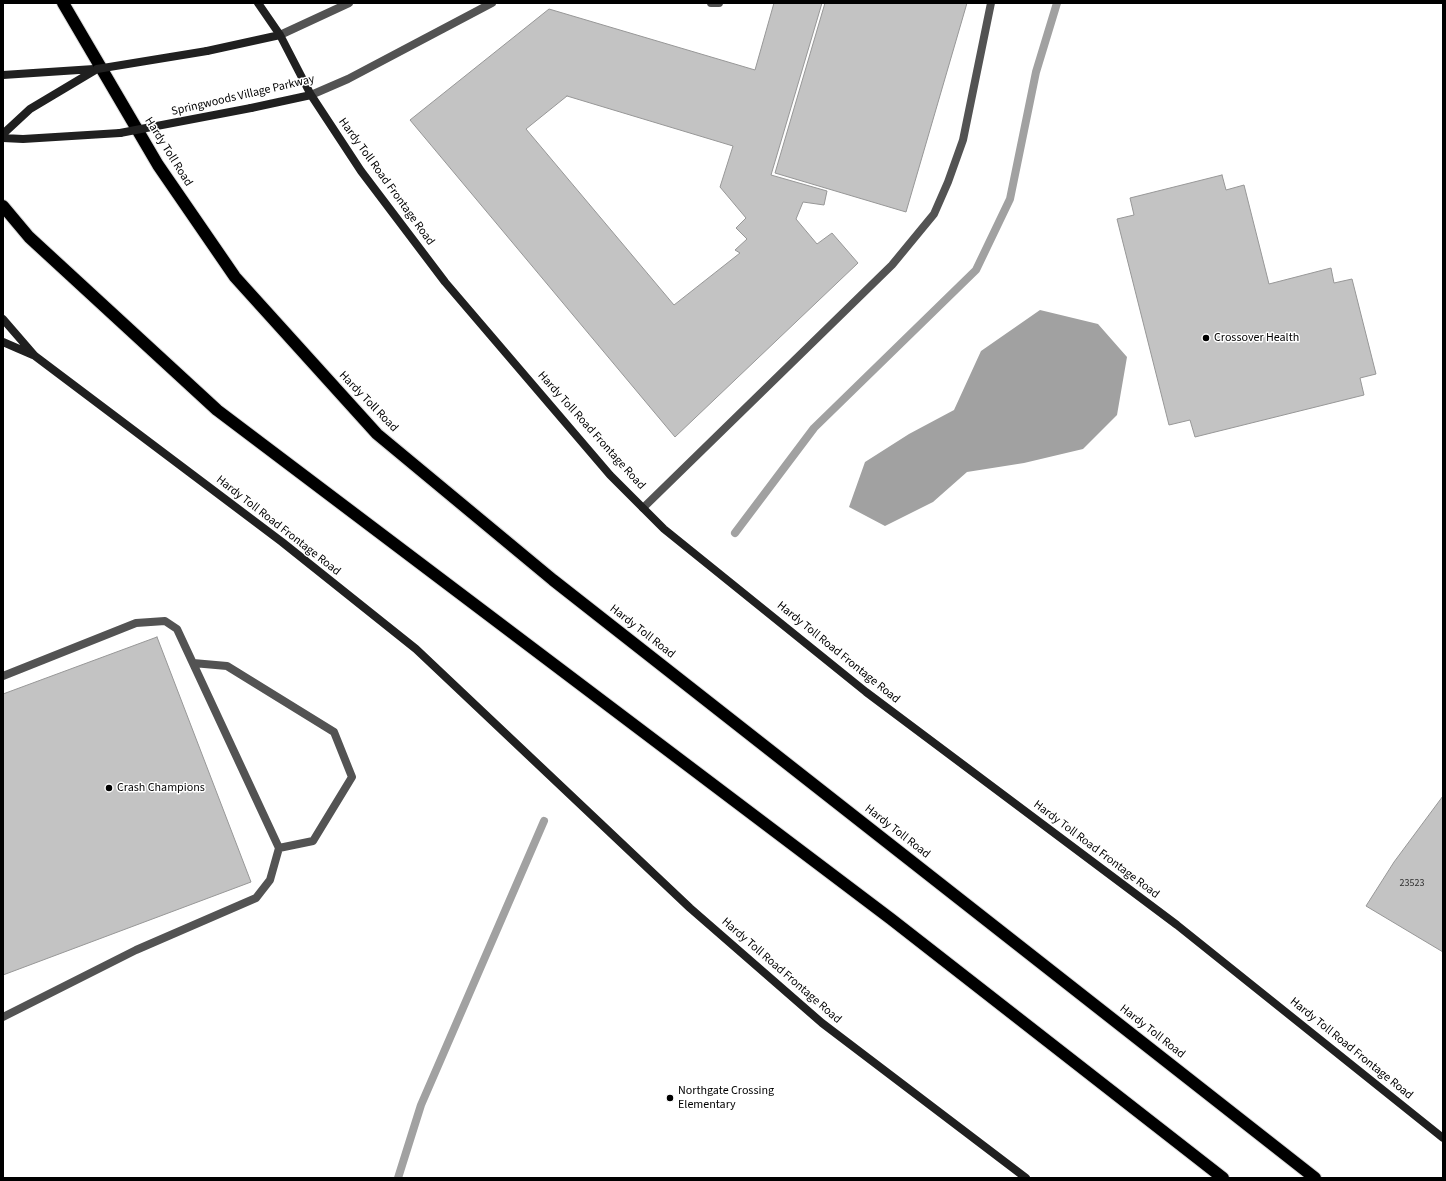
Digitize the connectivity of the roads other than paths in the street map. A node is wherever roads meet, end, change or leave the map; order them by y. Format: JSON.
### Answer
{"nodes":[{"id":1,"x":64,"y":3,"type":"edge"},
{"id":2,"x":258,"y":3,"type":"edge"},
{"id":3,"x":349,"y":3,"type":"edge"},
{"id":4,"x":492,"y":3,"type":"edge"},
{"id":5,"x":711,"y":3,"type":"edge"},
{"id":6,"x":719,"y":3,"type":"edge"},
{"id":7,"x":991,"y":3,"type":"edge"},
{"id":8,"x":280,"y":35,"type":"junction"},
{"id":9,"x":97,"y":69,"type":"junction"},
{"id":10,"x":3,"y":75,"type":"edge"},
{"id":11,"x":311,"y":95,"type":"junction"},
{"id":12,"x":3,"y":134,"type":"edge"},
{"id":13,"x":3,"y":138,"type":"edge"},
{"id":14,"x":3,"y":206,"type":"edge"},
{"id":15,"x":3,"y":319,"type":"edge"},
{"id":16,"x":3,"y":342,"type":"edge"},
{"id":17,"x":35,"y":356,"type":"junction"},
{"id":18,"x":644,"y":508,"type":"junction"},
{"id":19,"x":193,"y":663,"type":"junction"},
{"id":20,"x":3,"y":676,"type":"edge"},
{"id":21,"x":279,"y":848,"type":"junction"},
{"id":22,"x":3,"y":1017,"type":"edge"},
{"id":23,"x":1443,"y":1138,"type":"edge"},
{"id":24,"x":1026,"y":1178,"type":"edge"},
{"id":25,"x":1223,"y":1178,"type":"edge"},
{"id":26,"x":1315,"y":1178,"type":"edge"}],
"edges":[{"from":1,"to":26,"type":"highway","name":"Hardy Toll Road"},
{"from":2,"to":8,"type":"main road","name":"Hardy Toll Road Frontage Road"},
{"from":3,"to":8,"type":"street"},
{"from":4,"to":11,"type":"street","name":"Springwoods Village Parkway"},
{"from":5,"to":6,"type":"street"},
{"from":7,"to":18,"type":"street"},
{"from":8,"to":9,"type":"main road","bridge":true},
{"from":8,"to":11,"type":"main road","name":"Hardy Toll Road Frontage Road"},
{"from":9,"to":10,"type":"main road"},
{"from":9,"to":12,"type":"main road"},
{"from":11,"to":13,"type":"main road","name":"Springwoods Village Parkway","bridge":true},
{"from":11,"to":18,"type":"main road","name":"Hardy Toll Road Frontage Road"},
{"from":14,"to":25,"type":"highway"},
{"from":15,"to":17,"type":"main road"},
{"from":16,"to":17,"type":"main road"},
{"from":17,"to":24,"type":"main road","name":"Hardy Toll Road Frontage Road"},
{"from":18,"to":23,"type":"main road","name":"Hardy Toll Road Frontage Road"},
{"from":19,"to":20,"type":"street"},
{"from":19,"to":21,"type":"street"},
{"from":19,"to":21,"type":"street"},
{"from":21,"to":22,"type":"street"}]}
